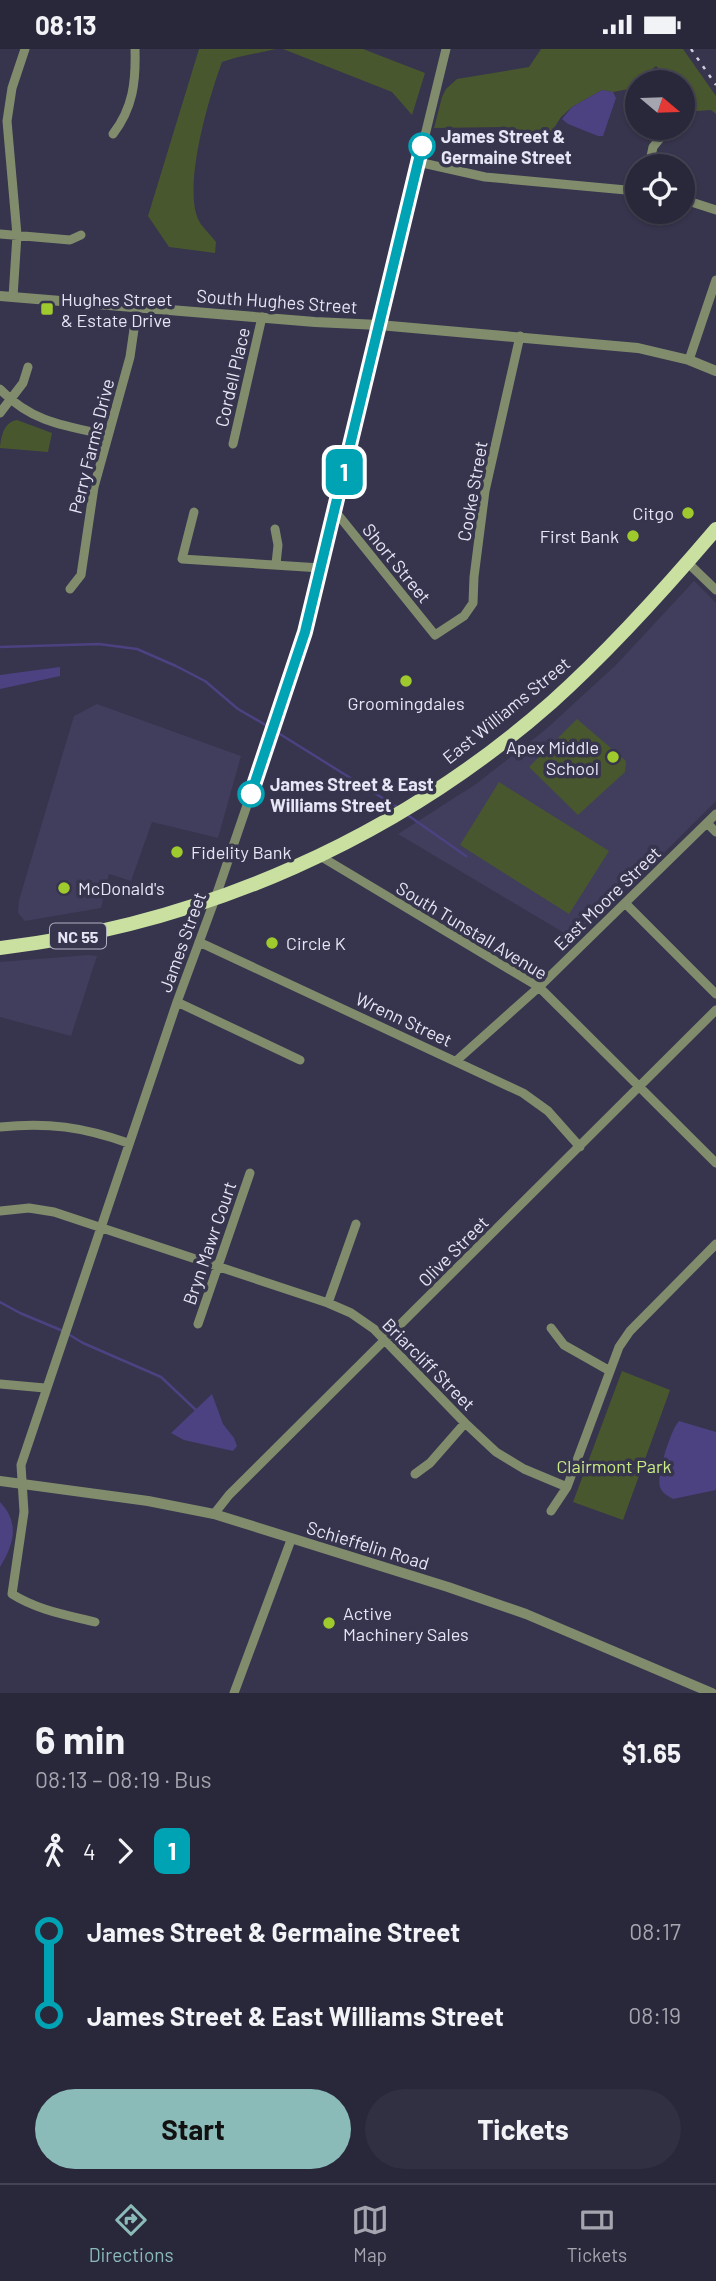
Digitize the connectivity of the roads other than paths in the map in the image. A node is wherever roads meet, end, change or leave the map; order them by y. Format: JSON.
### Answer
{"nodes":[{"id":1,"x":25,"y":49,"type":"edge"},
{"id":2,"x":135,"y":49,"type":"edge"},
{"id":3,"x":446,"y":49,"type":"edge"},
{"id":4,"x":3,"y":121,"type":"edge"},
{"id":5,"x":113,"y":134,"type":"dead end"},
{"id":6,"x":418,"y":162,"type":"junction"},
{"id":7,"x":625,"y":190,"type":"edge"},
{"id":8,"x":695,"y":202,"type":"edge"},
{"id":9,"x":716,"y":209,"type":"edge"},
{"id":10,"x":0,"y":234,"type":"edge"},
{"id":11,"x":16,"y":235,"type":"junction"},
{"id":12,"x":81,"y":235,"type":"dead end"},
{"id":13,"x":716,"y":280,"type":"edge"},
{"id":14,"x":0,"y":296,"type":"edge"},
{"id":15,"x":13,"y":297,"type":"junction"},
{"id":16,"x":137,"y":308,"type":"junction"},
{"id":17,"x":262,"y":317,"type":"junction"},
{"id":18,"x":379,"y":325,"type":"junction"},
{"id":19,"x":520,"y":337,"type":"junction"},
{"id":20,"x":689,"y":360,"type":"junction"},
{"id":21,"x":27,"y":367,"type":"dead end"},
{"id":22,"x":716,"y":371,"type":"edge"},
{"id":23,"x":0,"y":389,"type":"edge"},
{"id":24,"x":10,"y":400,"type":"junction"},
{"id":25,"x":0,"y":413,"type":"edge"},
{"id":26,"x":108,"y":435,"type":"junction"},
{"id":27,"x":233,"y":445,"type":"dead end"},
{"id":28,"x":335,"y":511,"type":"junction"},
{"id":29,"x":194,"y":512,"type":"dead end"},
{"id":30,"x":275,"y":529,"type":"dead end"},
{"id":31,"x":716,"y":530,"type":"edge"},
{"id":32,"x":687,"y":562,"type":"junction"},
{"id":33,"x":276,"y":564,"type":"junction"},
{"id":34,"x":321,"y":568,"type":"junction"},
{"id":35,"x":69,"y":589,"type":"dead end"},
{"id":36,"x":716,"y":590,"type":"edge"},
{"id":37,"x":435,"y":635,"type":"joint"},
{"id":38,"x":716,"y":814,"type":"edge"},
{"id":39,"x":707,"y":823,"type":"junction"},
{"id":40,"x":716,"y":832,"type":"edge"},
{"id":41,"x":320,"y":856,"type":"junction"},
{"id":42,"x":215,"y":899,"type":"junction"},
{"id":43,"x":625,"y":903,"type":"junction"},
{"id":44,"x":199,"y":942,"type":"junction"},
{"id":45,"x":0,"y":948,"type":"edge"},
{"id":46,"x":539,"y":987,"type":"junction"},
{"id":47,"x":716,"y":994,"type":"edge"},
{"id":48,"x":177,"y":1002,"type":"junction"},
{"id":49,"x":716,"y":1010,"type":"edge"},
{"id":50,"x":300,"y":1060,"type":"dead end"},
{"id":51,"x":456,"y":1061,"type":"junction"},
{"id":52,"x":639,"y":1087,"type":"junction"},
{"id":53,"x":0,"y":1127,"type":"edge"},
{"id":54,"x":128,"y":1143,"type":"junction"},
{"id":55,"x":580,"y":1147,"type":"junction"},
{"id":56,"x":716,"y":1163,"type":"edge"},
{"id":57,"x":250,"y":1173,"type":"dead end"},
{"id":58,"x":0,"y":1211,"type":"edge"},
{"id":59,"x":356,"y":1224,"type":"dead end"},
{"id":60,"x":101,"y":1226,"type":"junction"},
{"id":61,"x":716,"y":1244,"type":"edge"},
{"id":62,"x":218,"y":1266,"type":"junction"},
{"id":63,"x":328,"y":1303,"type":"junction"},
{"id":64,"x":198,"y":1324,"type":"dead end"},
{"id":65,"x":551,"y":1328,"type":"dead end"},
{"id":66,"x":385,"y":1340,"type":"junction"},
{"id":67,"x":610,"y":1371,"type":"junction"},
{"id":68,"x":0,"y":1384,"type":"edge"},
{"id":69,"x":45,"y":1388,"type":"junction"},
{"id":70,"x":465,"y":1423,"type":"junction"},
{"id":71,"x":415,"y":1474,"type":"dead end"},
{"id":72,"x":0,"y":1481,"type":"edge"},
{"id":73,"x":23,"y":1485,"type":"junction"},
{"id":74,"x":567,"y":1487,"type":"junction"},
{"id":75,"x":551,"y":1511,"type":"dead end"},
{"id":76,"x":214,"y":1514,"type":"junction"},
{"id":77,"x":291,"y":1540,"type":"junction"},
{"id":78,"x":95,"y":1622,"type":"dead end"},
{"id":79,"x":234,"y":1693,"type":"edge"},
{"id":80,"x":712,"y":1693,"type":"edge"}],
"edges":[{"from":1,"to":4,"type":"street"},
{"from":2,"to":5,"type":"street"},
{"from":3,"to":6,"type":"street","name":"James Street"},
{"from":4,"to":11,"type":"street"},
{"from":6,"to":7,"type":"street"},
{"from":6,"to":18,"type":"street","name":"James Street"},
{"from":8,"to":9,"type":"street"},
{"from":10,"to":11,"type":"street"},
{"from":11,"to":12,"type":"street"},
{"from":11,"to":15,"type":"street"},
{"from":13,"to":20,"type":"street"},
{"from":14,"to":15,"type":"street","name":"South Hughes Street"},
{"from":15,"to":16,"type":"street","name":"South Hughes Street"},
{"from":16,"to":17,"type":"street","name":"South Hughes Street"},
{"from":16,"to":26,"type":"street","name":"Perry Farms Drive"},
{"from":17,"to":18,"type":"street","name":"South Hughes Street"},
{"from":17,"to":27,"type":"street","name":"Cordell Place"},
{"from":18,"to":19,"type":"street","name":"South Hughes Street"},
{"from":18,"to":28,"type":"street","name":"James Street"},
{"from":19,"to":20,"type":"street","name":"South Hughes Street"},
{"from":19,"to":37,"type":"street","name":"Cooke Street"},
{"from":20,"to":22,"type":"street","name":"South Hughes Street"},
{"from":21,"to":24,"type":"street"},
{"from":23,"to":24,"type":"street"},
{"from":24,"to":25,"type":"street"},
{"from":24,"to":26,"type":"street"},
{"from":26,"to":35,"type":"street","name":"Perry Farms Drive"},
{"from":28,"to":34,"type":"street","name":"James Street"},
{"from":28,"to":37,"type":"street","name":"Short Street"},
{"from":29,"to":33,"type":"street"},
{"from":30,"to":33,"type":"street"},
{"from":31,"to":32,"type":"main road","name":"East Williams Street","number":"NC 55"},
{"from":32,"to":36,"type":"street"},
{"from":32,"to":41,"type":"main road","name":"East Williams Street","number":"NC 55"},
{"from":33,"to":34,"type":"street"},
{"from":34,"to":42,"type":"street","name":"James Street"},
{"from":38,"to":39,"type":"street","name":"East Moore Street"},
{"from":39,"to":40,"type":"street"},
{"from":39,"to":43,"type":"street","name":"East Moore Street"},
{"from":41,"to":42,"type":"main road","name":"East Williams Street","number":"NC 55"},
{"from":41,"to":46,"type":"street","name":"South Tunstall Avenue"},
{"from":42,"to":44,"type":"street","name":"James Street"},
{"from":42,"to":45,"type":"main road","name":"East Williams Street","number":"NC 55"},
{"from":43,"to":46,"type":"street","name":"East Moore Street"},
{"from":43,"to":47,"type":"street"},
{"from":44,"to":48,"type":"street","name":"James Street"},
{"from":44,"to":51,"type":"street","name":"Wrenn Street"},
{"from":46,"to":51,"type":"street","name":"East Moore Street"},
{"from":46,"to":52,"type":"street","name":"South Tunstall Avenue"},
{"from":48,"to":50,"type":"street"},
{"from":48,"to":54,"type":"street","name":"James Street"},
{"from":49,"to":52,"type":"street","name":"Olive Street"},
{"from":51,"to":55,"type":"street","name":"Wrenn Street"},
{"from":52,"to":55,"type":"street","name":"Olive Street"},
{"from":52,"to":56,"type":"street","name":"South Tunstall Avenue"},
{"from":53,"to":54,"type":"street"},
{"from":54,"to":60,"type":"street","name":"James Street"},
{"from":55,"to":66,"type":"street","name":"Olive Street"},
{"from":57,"to":62,"type":"street","name":"Bryn Mawr Court"},
{"from":58,"to":60,"type":"street","name":"Briarcliff Street"},
{"from":59,"to":63,"type":"street"},
{"from":60,"to":62,"type":"street","name":"Briarcliff Street"},
{"from":60,"to":69,"type":"street","name":"James Street"},
{"from":61,"to":67,"type":"street"},
{"from":62,"to":63,"type":"street","name":"Briarcliff Street"},
{"from":62,"to":64,"type":"street","name":"Bryn Mawr Court"},
{"from":63,"to":66,"type":"street","name":"Briarcliff Street"},
{"from":65,"to":67,"type":"street"},
{"from":66,"to":70,"type":"street","name":"Briarcliff Street"},
{"from":66,"to":76,"type":"street","name":"Olive Street"},
{"from":67,"to":74,"type":"street"},
{"from":68,"to":69,"type":"street"},
{"from":69,"to":73,"type":"street","name":"James Street"},
{"from":70,"to":71,"type":"street"},
{"from":70,"to":74,"type":"street","name":"Briarcliff Street"},
{"from":72,"to":73,"type":"street","name":"Schieffelin Road"},
{"from":73,"to":76,"type":"street","name":"Schieffelin Road"},
{"from":73,"to":78,"type":"street","name":"James Street"},
{"from":74,"to":75,"type":"street"},
{"from":76,"to":77,"type":"street","name":"Schieffelin Road"},
{"from":77,"to":79,"type":"street"},
{"from":77,"to":80,"type":"street","name":"Schieffelin Road"}]}
